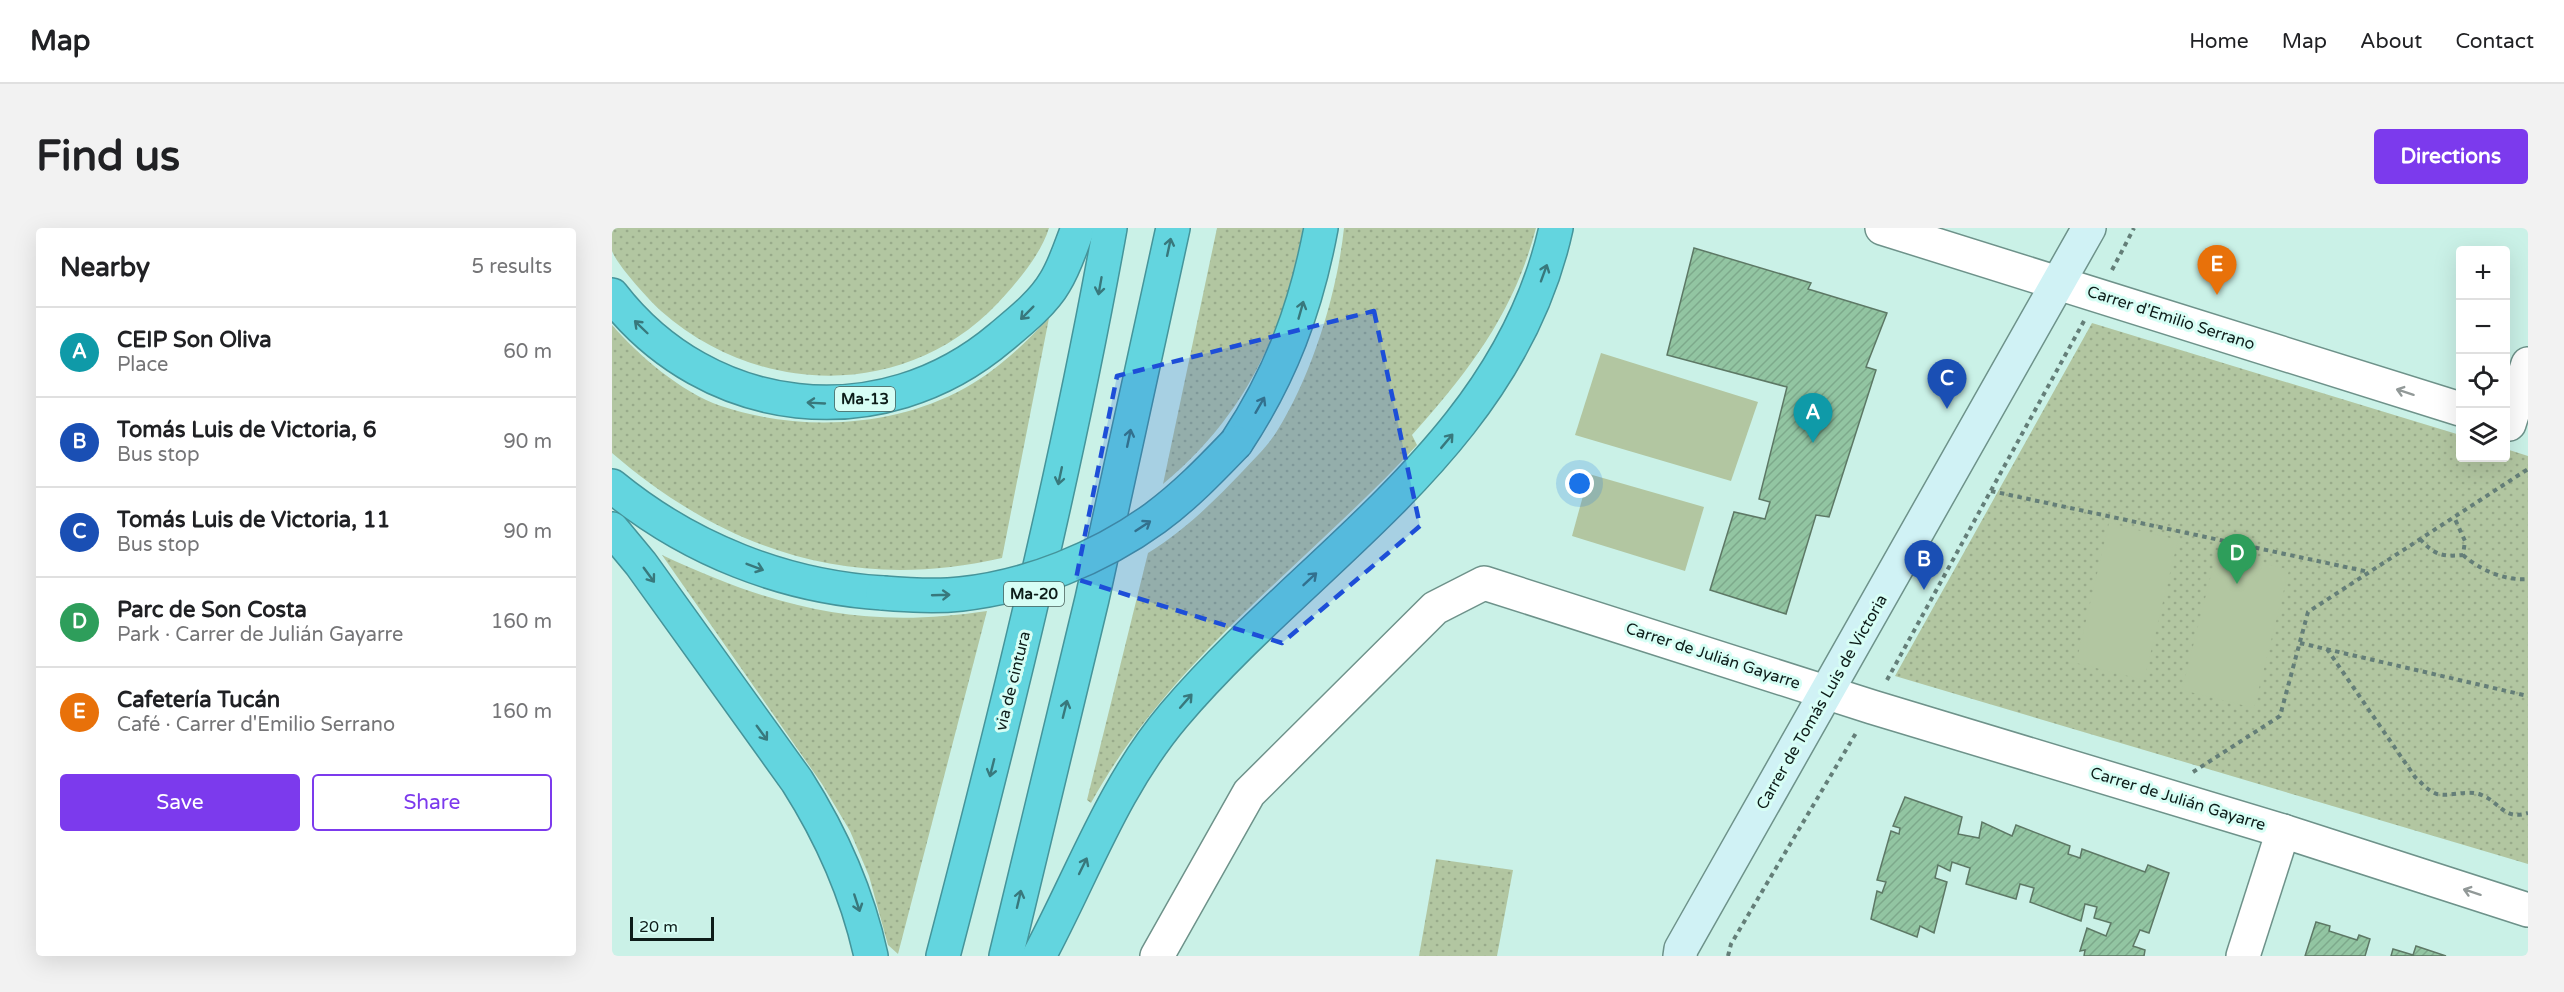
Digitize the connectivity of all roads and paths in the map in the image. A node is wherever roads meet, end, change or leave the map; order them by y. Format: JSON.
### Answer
{"nodes":[{"id":1,"x":1078,"y":228,"type":"edge"},
{"id":2,"x":1110,"y":228,"type":"edge"},
{"id":3,"x":1173,"y":228,"type":"edge"},
{"id":4,"x":1321,"y":228,"type":"edge"},
{"id":5,"x":1556,"y":228,"type":"edge"},
{"id":6,"x":1882,"y":228,"type":"edge"},
{"id":7,"x":2090,"y":228,"type":"edge"},
{"id":8,"x":2134,"y":228,"type":"edge"},
{"id":9,"x":2058,"y":282,"type":"junction"},
{"id":10,"x":612,"y":295,"type":"edge"},
{"id":11,"x":2098,"y":295,"type":"junction"},
{"id":12,"x":2528,"y":364,"type":"edge"},
{"id":13,"x":2457,"y":408,"type":"edge"},
{"id":14,"x":2514,"y":426,"type":"edge"},
{"id":15,"x":2528,"y":469,"type":"edge"},
{"id":16,"x":612,"y":486,"type":"edge"},
{"id":17,"x":1991,"y":491,"type":"junction"},
{"id":18,"x":2454,"y":517,"type":"junction"},
{"id":19,"x":612,"y":529,"type":"edge"},
{"id":20,"x":2420,"y":539,"type":"junction"},
{"id":21,"x":2463,"y":555,"type":"junction"},
{"id":22,"x":2370,"y":572,"type":"junction"},
{"id":23,"x":2528,"y":579,"type":"edge"},
{"id":24,"x":2300,"y":643,"type":"junction"},
{"id":25,"x":2327,"y":649,"type":"junction"},
{"id":26,"x":1828,"y":692,"type":"junction"},
{"id":27,"x":2528,"y":696,"type":"edge"},
{"id":28,"x":1872,"y":707,"type":"junction"},
{"id":29,"x":2159,"y":794,"type":"junction"},
{"id":30,"x":2528,"y":813,"type":"edge"},
{"id":31,"x":2283,"y":831,"type":"junction"},
{"id":32,"x":2528,"y":910,"type":"edge"},
{"id":33,"x":871,"y":956,"type":"edge"},
{"id":34,"x":943,"y":956,"type":"edge"},
{"id":35,"x":1006,"y":956,"type":"edge"},
{"id":36,"x":1039,"y":956,"type":"edge"},
{"id":37,"x":1157,"y":956,"type":"edge"},
{"id":38,"x":1680,"y":956,"type":"edge"},
{"id":39,"x":1728,"y":956,"type":"edge"},
{"id":40,"x":2242,"y":956,"type":"edge"}],
"edges":[{"from":1,"to":10,"type":"highway","number":"Ma-13","one_way":true},
{"from":2,"to":34,"type":"highway","name":"via de cintura","number":"Ma-20","one_way":true},
{"from":35,"to":3,"type":"highway","one_way":true},
{"from":16,"to":4,"type":"highway","one_way":true,"bridge":true},
{"from":36,"to":5,"type":"highway","one_way":true},
{"from":6,"to":9,"type":"street","name":"Carrer d'Emilio Serrano"},
{"from":7,"to":9,"type":"street","name":"Carrer de Tomás Luis de Victoria"},
{"from":8,"to":11,"type":"path"},
{"from":9,"to":11,"type":"street","name":"Carrer d'Emilio Serrano"},
{"from":9,"to":26,"type":"street","name":"Carrer de Tomás Luis de Victoria"},
{"from":13,"to":11,"type":"street","name":"Carrer d'Emilio Serrano","one_way":true},
{"from":11,"to":17,"type":"path"},
{"from":12,"to":14,"type":"street"},
{"from":15,"to":18,"type":"path"},
{"from":17,"to":22,"type":"path"},
{"from":17,"to":28,"type":"path"},
{"from":18,"to":20,"type":"path"},
{"from":18,"to":21,"type":"path"},
{"from":19,"to":33,"type":"highway","one_way":true},
{"from":20,"to":21,"type":"path"},
{"from":20,"to":22,"type":"path"},
{"from":21,"to":23,"type":"path"},
{"from":22,"to":24,"type":"path"},
{"from":24,"to":25,"type":"path"},
{"from":24,"to":29,"type":"path"},
{"from":25,"to":27,"type":"path"},
{"from":25,"to":30,"type":"path"},
{"from":26,"to":28,"type":"street","name":"Carrer de Julián Gayarre"},
{"from":26,"to":37,"type":"street","name":"Carrer de Julián Gayarre"},
{"from":26,"to":38,"type":"street","name":"Carrer de Tomás Luis de Victoria"},
{"from":28,"to":29,"type":"street","name":"Carrer de Julián Gayarre"},
{"from":28,"to":39,"type":"path"},
{"from":29,"to":31,"type":"street","name":"Carrer de Julián Gayarre"},
{"from":32,"to":31,"type":"street","name":"Carrer de Julián Gayarre","one_way":true},
{"from":31,"to":40,"type":"street"}]}
